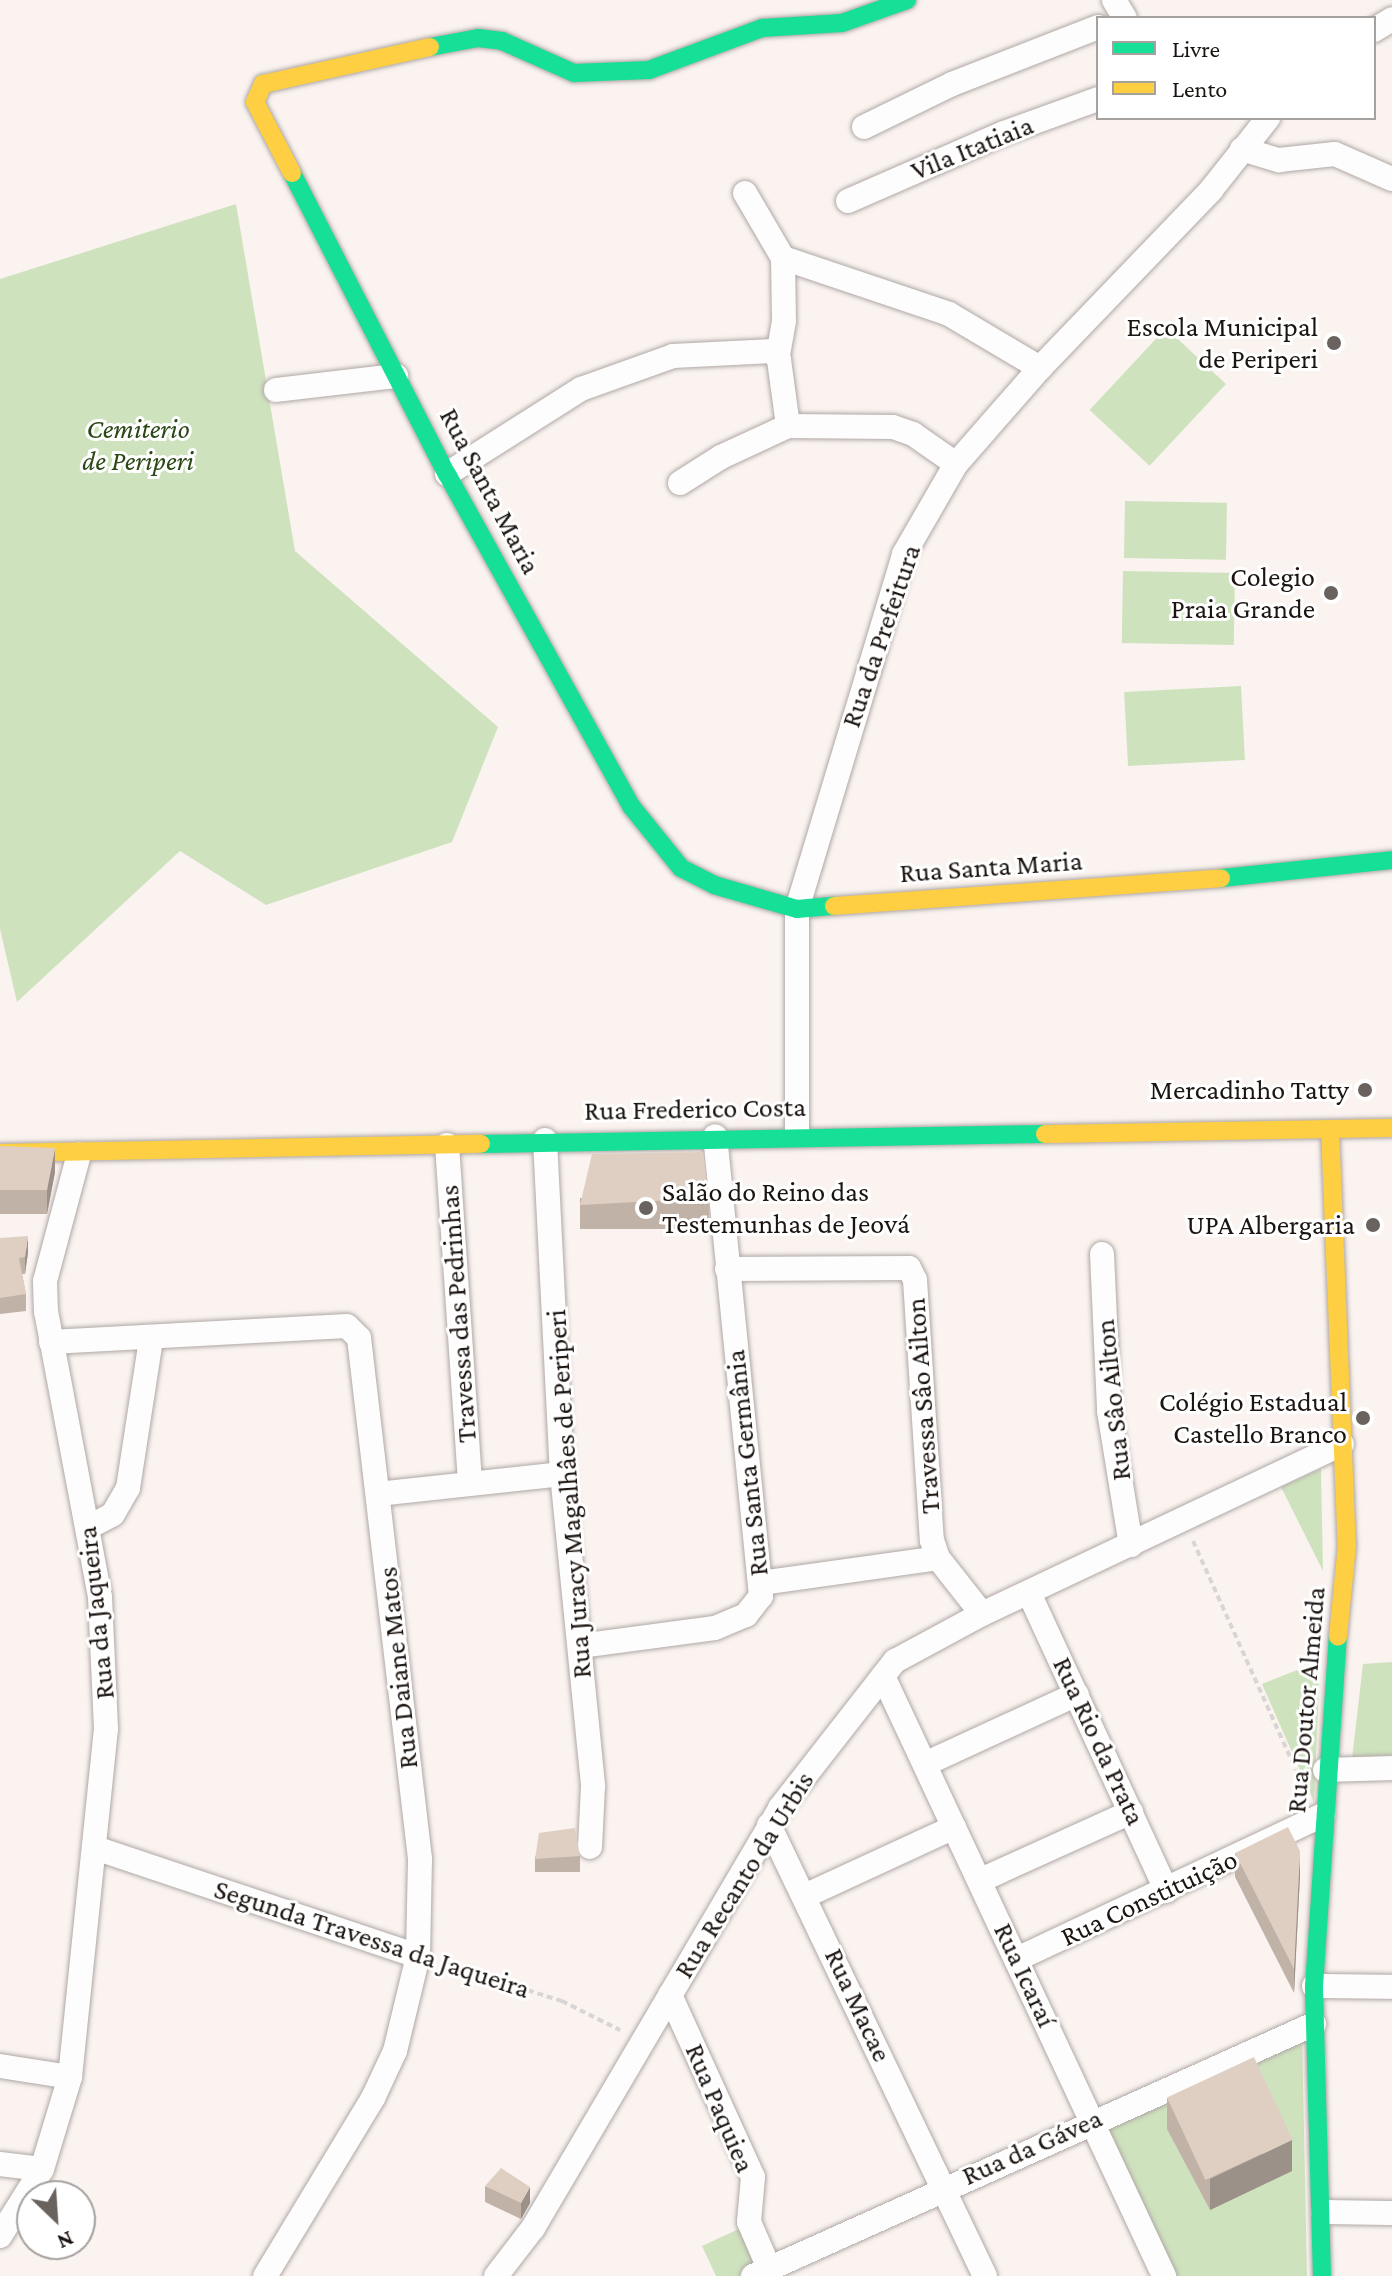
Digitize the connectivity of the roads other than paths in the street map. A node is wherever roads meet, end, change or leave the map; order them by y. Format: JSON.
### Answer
{"nodes":[{"id":1,"x":907,"y":0,"type":"edge"},
{"id":2,"x":1096,"y":28,"type":"edge"},
{"id":3,"x":1096,"y":100,"type":"edge"},
{"id":4,"x":1266,"y":120,"type":"edge"},
{"id":5,"x":864,"y":127,"type":"dead end"},
{"id":6,"x":1242,"y":149,"type":"junction"},
{"id":7,"x":1392,"y":179,"type":"edge"},
{"id":8,"x":745,"y":193,"type":"dead end"},
{"id":9,"x":848,"y":201,"type":"dead end"},
{"id":10,"x":783,"y":258,"type":"junction"},
{"id":11,"x":778,"y":354,"type":"junction"},
{"id":12,"x":1040,"y":368,"type":"junction"},
{"id":13,"x":396,"y":376,"type":"junction"},
{"id":14,"x":276,"y":390,"type":"dead end"},
{"id":15,"x":788,"y":426,"type":"junction"},
{"id":16,"x":956,"y":464,"type":"junction"},
{"id":17,"x":447,"y":474,"type":"junction"},
{"id":18,"x":680,"y":483,"type":"dead end"},
{"id":19,"x":1392,"y":860,"type":"edge"},
{"id":20,"x":797,"y":909,"type":"junction"},
{"id":21,"x":1392,"y":1128,"type":"edge"},
{"id":22,"x":1330,"y":1129,"type":"junction"},
{"id":23,"x":797,"y":1135,"type":"junction"},
{"id":24,"x":715,"y":1136,"type":"junction"},
{"id":25,"x":545,"y":1140,"type":"junction"},
{"id":26,"x":447,"y":1145,"type":"junction"},
{"id":27,"x":0,"y":1153,"type":"edge"},
{"id":28,"x":79,"y":1154,"type":"junction"},
{"id":29,"x":1102,"y":1254,"type":"dead end"},
{"id":30,"x":727,"y":1269,"type":"junction"},
{"id":31,"x":151,"y":1340,"type":"junction"},
{"id":32,"x":51,"y":1342,"type":"junction"},
{"id":33,"x":1342,"y":1444,"type":"junction"},
{"id":34,"x":562,"y":1474,"type":"junction"},
{"id":35,"x":470,"y":1483,"type":"junction"},
{"id":36,"x":378,"y":1494,"type":"junction"},
{"id":37,"x":89,"y":1527,"type":"junction"},
{"id":38,"x":1131,"y":1545,"type":"junction"},
{"id":39,"x":938,"y":1558,"type":"junction"},
{"id":40,"x":761,"y":1583,"type":"junction"},
{"id":41,"x":1029,"y":1593,"type":"junction"},
{"id":42,"x":982,"y":1614,"type":"junction"},
{"id":43,"x":580,"y":1646,"type":"junction"},
{"id":44,"x":883,"y":1676,"type":"junction"},
{"id":45,"x":1077,"y":1694,"type":"junction"},
{"id":46,"x":925,"y":1764,"type":"junction"},
{"id":47,"x":1392,"y":1768,"type":"edge"},
{"id":48,"x":1325,"y":1770,"type":"junction"},
{"id":49,"x":1131,"y":1812,"type":"junction"},
{"id":50,"x":1323,"y":1815,"type":"junction"},
{"id":51,"x":769,"y":1825,"type":"junction"},
{"id":52,"x":954,"y":1827,"type":"junction"},
{"id":53,"x":590,"y":1847,"type":"dead end"},
{"id":54,"x":95,"y":1848,"type":"junction"},
{"id":55,"x":981,"y":1880,"type":"junction"},
{"id":56,"x":1167,"y":1891,"type":"junction"},
{"id":57,"x":807,"y":1895,"type":"junction"},
{"id":58,"x":418,"y":1956,"type":"junction"},
{"id":59,"x":1017,"y":1959,"type":"junction"},
{"id":60,"x":1314,"y":1986,"type":"junction"},
{"id":61,"x":1392,"y":1987,"type":"edge"},
{"id":62,"x":670,"y":1995,"type":"junction"},
{"id":63,"x":1314,"y":2024,"type":"junction"},
{"id":64,"x":0,"y":2066,"type":"edge"},
{"id":65,"x":70,"y":2077,"type":"junction"},
{"id":66,"x":1093,"y":2120,"type":"junction"},
{"id":67,"x":0,"y":2164,"type":"edge"},
{"id":68,"x":42,"y":2169,"type":"junction"},
{"id":69,"x":943,"y":2187,"type":"junction"},
{"id":70,"x":1323,"y":2212,"type":"junction"},
{"id":71,"x":1392,"y":2213,"type":"edge"},
{"id":72,"x":0,"y":2236,"type":"edge"},
{"id":73,"x":778,"y":2270,"type":"edge"},
{"id":74,"x":265,"y":2276,"type":"edge"},
{"id":75,"x":496,"y":2276,"type":"edge"},
{"id":76,"x":985,"y":2276,"type":"edge"},
{"id":77,"x":1164,"y":2276,"type":"edge"},
{"id":78,"x":1322,"y":2276,"type":"edge"}],
"edges":[{"from":1,"to":13,"type":"main road","name":"Rua Santa Maria"},
{"from":2,"to":5,"type":"street"},
{"from":3,"to":9,"type":"street","name":"Vila Itatiaia"},
{"from":4,"to":6,"type":"street","name":"Rua da Prefeitura"},
{"from":6,"to":7,"type":"street"},
{"from":6,"to":12,"type":"street","name":"Rua da Prefeitura"},
{"from":8,"to":10,"type":"street"},
{"from":10,"to":11,"type":"street"},
{"from":10,"to":12,"type":"street"},
{"from":11,"to":15,"type":"street"},
{"from":11,"to":17,"type":"street"},
{"from":12,"to":16,"type":"street","name":"Rua da Prefeitura"},
{"from":13,"to":14,"type":"street"},
{"from":13,"to":17,"type":"main road","name":"Rua Santa Maria"},
{"from":15,"to":16,"type":"street"},
{"from":15,"to":18,"type":"street"},
{"from":16,"to":20,"type":"street","name":"Rua da Prefeitura"},
{"from":17,"to":20,"type":"main road","name":"Rua Santa Maria"},
{"from":19,"to":20,"type":"main road","name":"Rua Santa Maria"},
{"from":20,"to":23,"type":"street","name":"Rua da Prefeitura"},
{"from":21,"to":22,"type":"main road","name":"Rua Frederico Costa"},
{"from":22,"to":23,"type":"main road","name":"Rua Frederico Costa"},
{"from":22,"to":33,"type":"main road","name":"Rua Doutor Almeida"},
{"from":23,"to":24,"type":"main road","name":"Rua Frederico Costa"},
{"from":24,"to":25,"type":"main road","name":"Rua Frederico Costa"},
{"from":24,"to":30,"type":"street","name":"Rua Santa Germânia"},
{"from":25,"to":26,"type":"main road","name":"Rua Frederico Costa"},
{"from":25,"to":34,"type":"street","name":"Rua Juracy Magalhâes de Periperi"},
{"from":26,"to":28,"type":"main road","name":"Rua Frederico Costa"},
{"from":26,"to":35,"type":"street","name":"Travessa das Pedrinhas"},
{"from":27,"to":28,"type":"main road","name":"Rua Frederico Costa"},
{"from":28,"to":32,"type":"street","name":"Rua da Jaqueira"},
{"from":29,"to":38,"type":"street","name":"Rua Sâo Ailton"},
{"from":30,"to":39,"type":"street","name":"Travessa Sâo Ailton"},
{"from":30,"to":40,"type":"street","name":"Rua Santa Germânia"},
{"from":31,"to":32,"type":"street","name":"Rua Daiane Matos"},
{"from":31,"to":36,"type":"street","name":"Rua Daiane Matos"},
{"from":31,"to":37,"type":"street"},
{"from":32,"to":37,"type":"street","name":"Rua da Jaqueira"},
{"from":33,"to":38,"type":"street","name":"Rua Recanto da Urbis"},
{"from":33,"to":48,"type":"main road","name":"Rua Doutor Almeida"},
{"from":34,"to":35,"type":"street"},
{"from":34,"to":43,"type":"street","name":"Rua Juracy Magalhâes de Periperi"},
{"from":35,"to":36,"type":"street"},
{"from":36,"to":58,"type":"street","name":"Rua Daiane Matos"},
{"from":37,"to":54,"type":"street","name":"Rua da Jaqueira"},
{"from":38,"to":41,"type":"street","name":"Rua Recanto da Urbis"},
{"from":39,"to":40,"type":"street"},
{"from":39,"to":42,"type":"street","name":"Travessa Sâo Ailton"},
{"from":40,"to":43,"type":"street","name":"Rua Santa Germânia"},
{"from":41,"to":42,"type":"street","name":"Rua Recanto da Urbis"},
{"from":41,"to":45,"type":"street","name":"Rua Rio da Prata"},
{"from":42,"to":44,"type":"street","name":"Rua Recanto da Urbis"},
{"from":43,"to":53,"type":"street","name":"Rua Juracy Magalhâes de Periperi"},
{"from":44,"to":46,"type":"street","name":"Rua Icaraí"},
{"from":44,"to":51,"type":"street","name":"Rua Recanto da Urbis"},
{"from":45,"to":46,"type":"street"},
{"from":45,"to":49,"type":"street","name":"Rua Rio da Prata"},
{"from":46,"to":52,"type":"street","name":"Rua Icaraí"},
{"from":47,"to":48,"type":"street"},
{"from":48,"to":50,"type":"main road","name":"Rua Doutor Almeida"},
{"from":49,"to":55,"type":"street"},
{"from":49,"to":56,"type":"street","name":"Rua Rio da Prata"},
{"from":50,"to":56,"type":"street","name":"Rua Constituição"},
{"from":50,"to":60,"type":"main road","name":"Rua Doutor Almeida"},
{"from":51,"to":57,"type":"street","name":"Rua Macae"},
{"from":51,"to":62,"type":"street","name":"Rua Recanto da Urbis"},
{"from":52,"to":55,"type":"street","name":"Rua Icaraí"},
{"from":52,"to":57,"type":"street"},
{"from":54,"to":58,"type":"street","name":"Segunda Travessa da Jaqueira"},
{"from":54,"to":65,"type":"street","name":"Rua da Jaqueira"},
{"from":55,"to":59,"type":"street","name":"Rua Icaraí"},
{"from":56,"to":59,"type":"street","name":"Rua Constituição"},
{"from":57,"to":69,"type":"street","name":"Rua Macae"},
{"from":58,"to":74,"type":"street","name":"Rua Daiane Matos"},
{"from":59,"to":66,"type":"street","name":"Rua Icaraí"},
{"from":60,"to":61,"type":"street"},
{"from":60,"to":63,"type":"main road","name":"Rua Doutor Almeida"},
{"from":62,"to":73,"type":"street","name":"Rua Paquiea"},
{"from":62,"to":75,"type":"street","name":"Rua Recanto da Urbis"},
{"from":63,"to":66,"type":"street","name":"Rua da Gávea"},
{"from":63,"to":70,"type":"main road","name":"Rua Doutor Almeida"},
{"from":64,"to":65,"type":"street"},
{"from":65,"to":68,"type":"street","name":"Rua da Jaqueira"},
{"from":66,"to":69,"type":"street","name":"Rua da Gávea"},
{"from":66,"to":77,"type":"street","name":"Rua Icaraí"},
{"from":67,"to":68,"type":"street"},
{"from":68,"to":72,"type":"street","name":"Rua da Jaqueira"},
{"from":69,"to":73,"type":"street","name":"Rua da Gávea"},
{"from":69,"to":76,"type":"street","name":"Rua Macae"},
{"from":70,"to":71,"type":"street"},
{"from":70,"to":78,"type":"main road","name":"Rua Doutor Almeida"}]}
